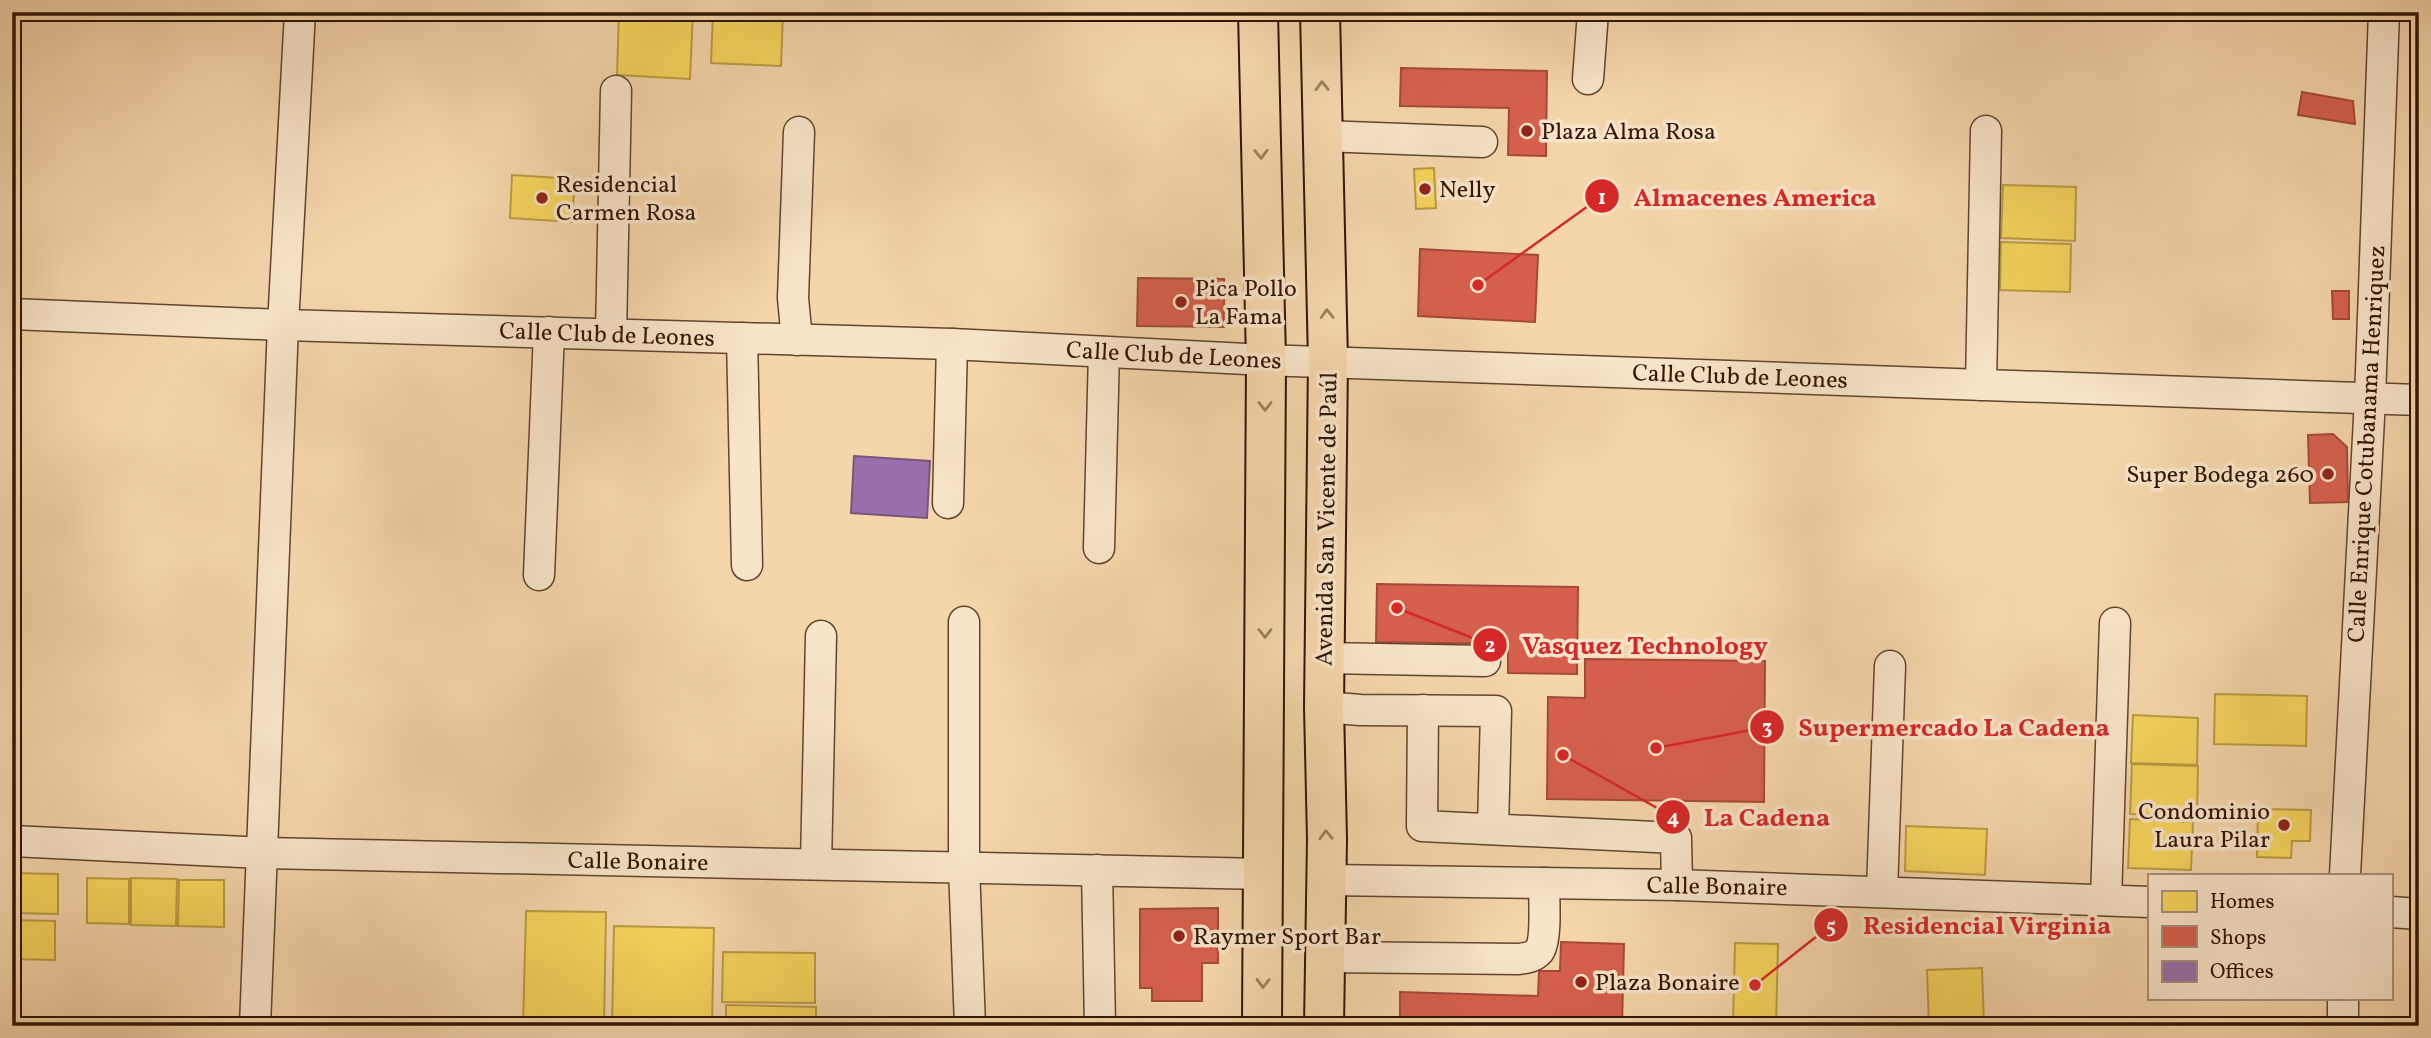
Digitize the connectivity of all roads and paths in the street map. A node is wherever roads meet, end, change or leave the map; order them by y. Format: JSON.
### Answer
{"nodes":[{"id":1,"x":300,"y":12,"type":"edge"},
{"id":2,"x":1258,"y":12,"type":"edge"},
{"id":3,"x":1320,"y":12,"type":"edge"},
{"id":4,"x":1593,"y":12,"type":"edge"},
{"id":5,"x":2384,"y":12,"type":"edge"},
{"id":6,"x":1588,"y":79,"type":"dead end"},
{"id":7,"x":616,"y":91,"type":"dead end"},
{"id":8,"x":1986,"y":131,"type":"dead end"},
{"id":9,"x":799,"y":132,"type":"dead end"},
{"id":10,"x":1323,"y":136,"type":"junction"},
{"id":11,"x":1482,"y":142,"type":"dead end"},
{"id":12,"x":12,"y":314,"type":"edge"},
{"id":13,"x":284,"y":325,"type":"junction"},
{"id":14,"x":549,"y":332,"type":"junction"},
{"id":15,"x":611,"y":334,"type":"junction"},
{"id":16,"x":742,"y":338,"type":"junction"},
{"id":17,"x":797,"y":340,"type":"junction"},
{"id":18,"x":952,"y":344,"type":"junction"},
{"id":19,"x":1104,"y":352,"type":"junction"},
{"id":20,"x":1266,"y":360,"type":"junction"},
{"id":21,"x":1328,"y":361,"type":"junction"},
{"id":22,"x":1981,"y":385,"type":"junction"},
{"id":23,"x":2370,"y":399,"type":"junction"},
{"id":24,"x":2419,"y":400,"type":"edge"},
{"id":25,"x":948,"y":503,"type":"dead end"},
{"id":26,"x":1099,"y":548,"type":"dead end"},
{"id":27,"x":747,"y":565,"type":"dead end"},
{"id":28,"x":540,"y":575,"type":"dead end"},
{"id":29,"x":964,"y":622,"type":"dead end"},
{"id":30,"x":2115,"y":624,"type":"dead end"},
{"id":31,"x":821,"y":636,"type":"dead end"},
{"id":32,"x":1325,"y":658,"type":"junction"},
{"id":33,"x":1485,"y":661,"type":"dead end"},
{"id":34,"x":1891,"y":666,"type":"dead end"},
{"id":35,"x":1324,"y":707,"type":"junction"},
{"id":36,"x":1423,"y":710,"type":"junction"},
{"id":37,"x":1493,"y":829,"type":"junction"},
{"id":38,"x":12,"y":841,"type":"edge"},
{"id":39,"x":264,"y":853,"type":"junction"},
{"id":40,"x":816,"y":864,"type":"junction"},
{"id":41,"x":964,"y":867,"type":"junction"},
{"id":42,"x":1097,"y":870,"type":"junction"},
{"id":43,"x":1265,"y":874,"type":"junction"},
{"id":44,"x":2345,"y":874,"type":"edge"},
{"id":45,"x":1326,"y":880,"type":"junction"},
{"id":46,"x":1544,"y":883,"type":"junction"},
{"id":47,"x":1676,"y":885,"type":"junction"},
{"id":48,"x":1882,"y":891,"type":"junction"},
{"id":49,"x":2106,"y":900,"type":"junction"},
{"id":50,"x":2148,"y":902,"type":"edge"},
{"id":51,"x":2392,"y":912,"type":"edge"},
{"id":52,"x":2419,"y":914,"type":"edge"},
{"id":53,"x":1325,"y":957,"type":"junction"},
{"id":54,"x":2343,"y":1000,"type":"edge"},
{"id":55,"x":255,"y":1026,"type":"edge"},
{"id":56,"x":970,"y":1026,"type":"edge"},
{"id":57,"x":1100,"y":1026,"type":"edge"},
{"id":58,"x":1262,"y":1026,"type":"edge"},
{"id":59,"x":1324,"y":1026,"type":"edge"},
{"id":60,"x":2343,"y":1026,"type":"edge"}],
"edges":[{"from":1,"to":13,"type":"street"},
{"from":2,"to":20,"type":"main road","one_way":true},
{"from":10,"to":3,"type":"main road","name":"Avenida San Vicente de Paúl","one_way":true},
{"from":4,"to":6,"type":"street"},
{"from":5,"to":23,"type":"street","name":"Calle Enrique Cotubanama Henriquez"},
{"from":7,"to":15,"type":"street"},
{"from":8,"to":22,"type":"street"},
{"from":9,"to":17,"type":"street"},
{"from":10,"to":11,"type":"street"},
{"from":21,"to":10,"type":"main road","name":"Avenida San Vicente de Paúl","one_way":true},
{"from":12,"to":13,"type":"street","name":"Calle Club de Leones"},
{"from":13,"to":14,"type":"street","name":"Calle Club de Leones"},
{"from":13,"to":39,"type":"street"},
{"from":14,"to":15,"type":"street","name":"Calle Club de Leones"},
{"from":14,"to":28,"type":"street"},
{"from":15,"to":16,"type":"street","name":"Calle Club de Leones"},
{"from":16,"to":17,"type":"street","name":"Calle Club de Leones"},
{"from":16,"to":27,"type":"street"},
{"from":17,"to":18,"type":"street","name":"Calle Club de Leones"},
{"from":18,"to":19,"type":"street","name":"Calle Club de Leones"},
{"from":18,"to":25,"type":"street"},
{"from":19,"to":20,"type":"street","name":"Calle Club de Leones"},
{"from":19,"to":26,"type":"street"},
{"from":20,"to":21,"type":"street","name":"Calle Club de Leones"},
{"from":20,"to":43,"type":"main road","one_way":true},
{"from":21,"to":22,"type":"street","name":"Calle Club de Leones"},
{"from":21,"to":32,"type":"main road","name":"Avenida San Vicente de Paúl"},
{"from":22,"to":23,"type":"street","name":"Calle Club de Leones"},
{"from":23,"to":24,"type":"street","name":"Calle Club de Leones"},
{"from":23,"to":44,"type":"street","name":"Calle Enrique Cotubanama Henriquez"},
{"from":29,"to":41,"type":"street"},
{"from":30,"to":49,"type":"street"},
{"from":31,"to":40,"type":"street"},
{"from":32,"to":33,"type":"street"},
{"from":32,"to":35,"type":"main road","name":"Avenida San Vicente de Paúl"},
{"from":34,"to":48,"type":"street"},
{"from":35,"to":36,"type":"street"},
{"from":45,"to":35,"type":"main road","name":"Avenida San Vicente de Paúl","one_way":true},
{"from":36,"to":37,"type":"street"},
{"from":36,"to":37,"type":"street"},
{"from":37,"to":47,"type":"street"},
{"from":38,"to":39,"type":"street","name":"Calle Bonaire"},
{"from":39,"to":40,"type":"street","name":"Calle Bonaire"},
{"from":39,"to":55,"type":"street"},
{"from":40,"to":41,"type":"street","name":"Calle Bonaire"},
{"from":41,"to":42,"type":"street","name":"Calle Bonaire"},
{"from":41,"to":56,"type":"street"},
{"from":42,"to":43,"type":"street","name":"Calle Bonaire"},
{"from":42,"to":57,"type":"street"},
{"from":43,"to":58,"type":"main road","one_way":true},
{"from":45,"to":46,"type":"street","name":"Calle Bonaire"},
{"from":45,"to":53,"type":"main road","name":"Avenida San Vicente de Paúl"},
{"from":46,"to":47,"type":"street","name":"Calle Bonaire"},
{"from":46,"to":53,"type":"street"},
{"from":47,"to":48,"type":"street","name":"Calle Bonaire"},
{"from":48,"to":49,"type":"street","name":"Calle Bonaire"},
{"from":49,"to":50,"type":"street","name":"Calle Bonaire"},
{"from":51,"to":52,"type":"street"},
{"from":53,"to":59,"type":"main road","name":"Avenida San Vicente de Paúl"},
{"from":54,"to":60,"type":"street"}]}
